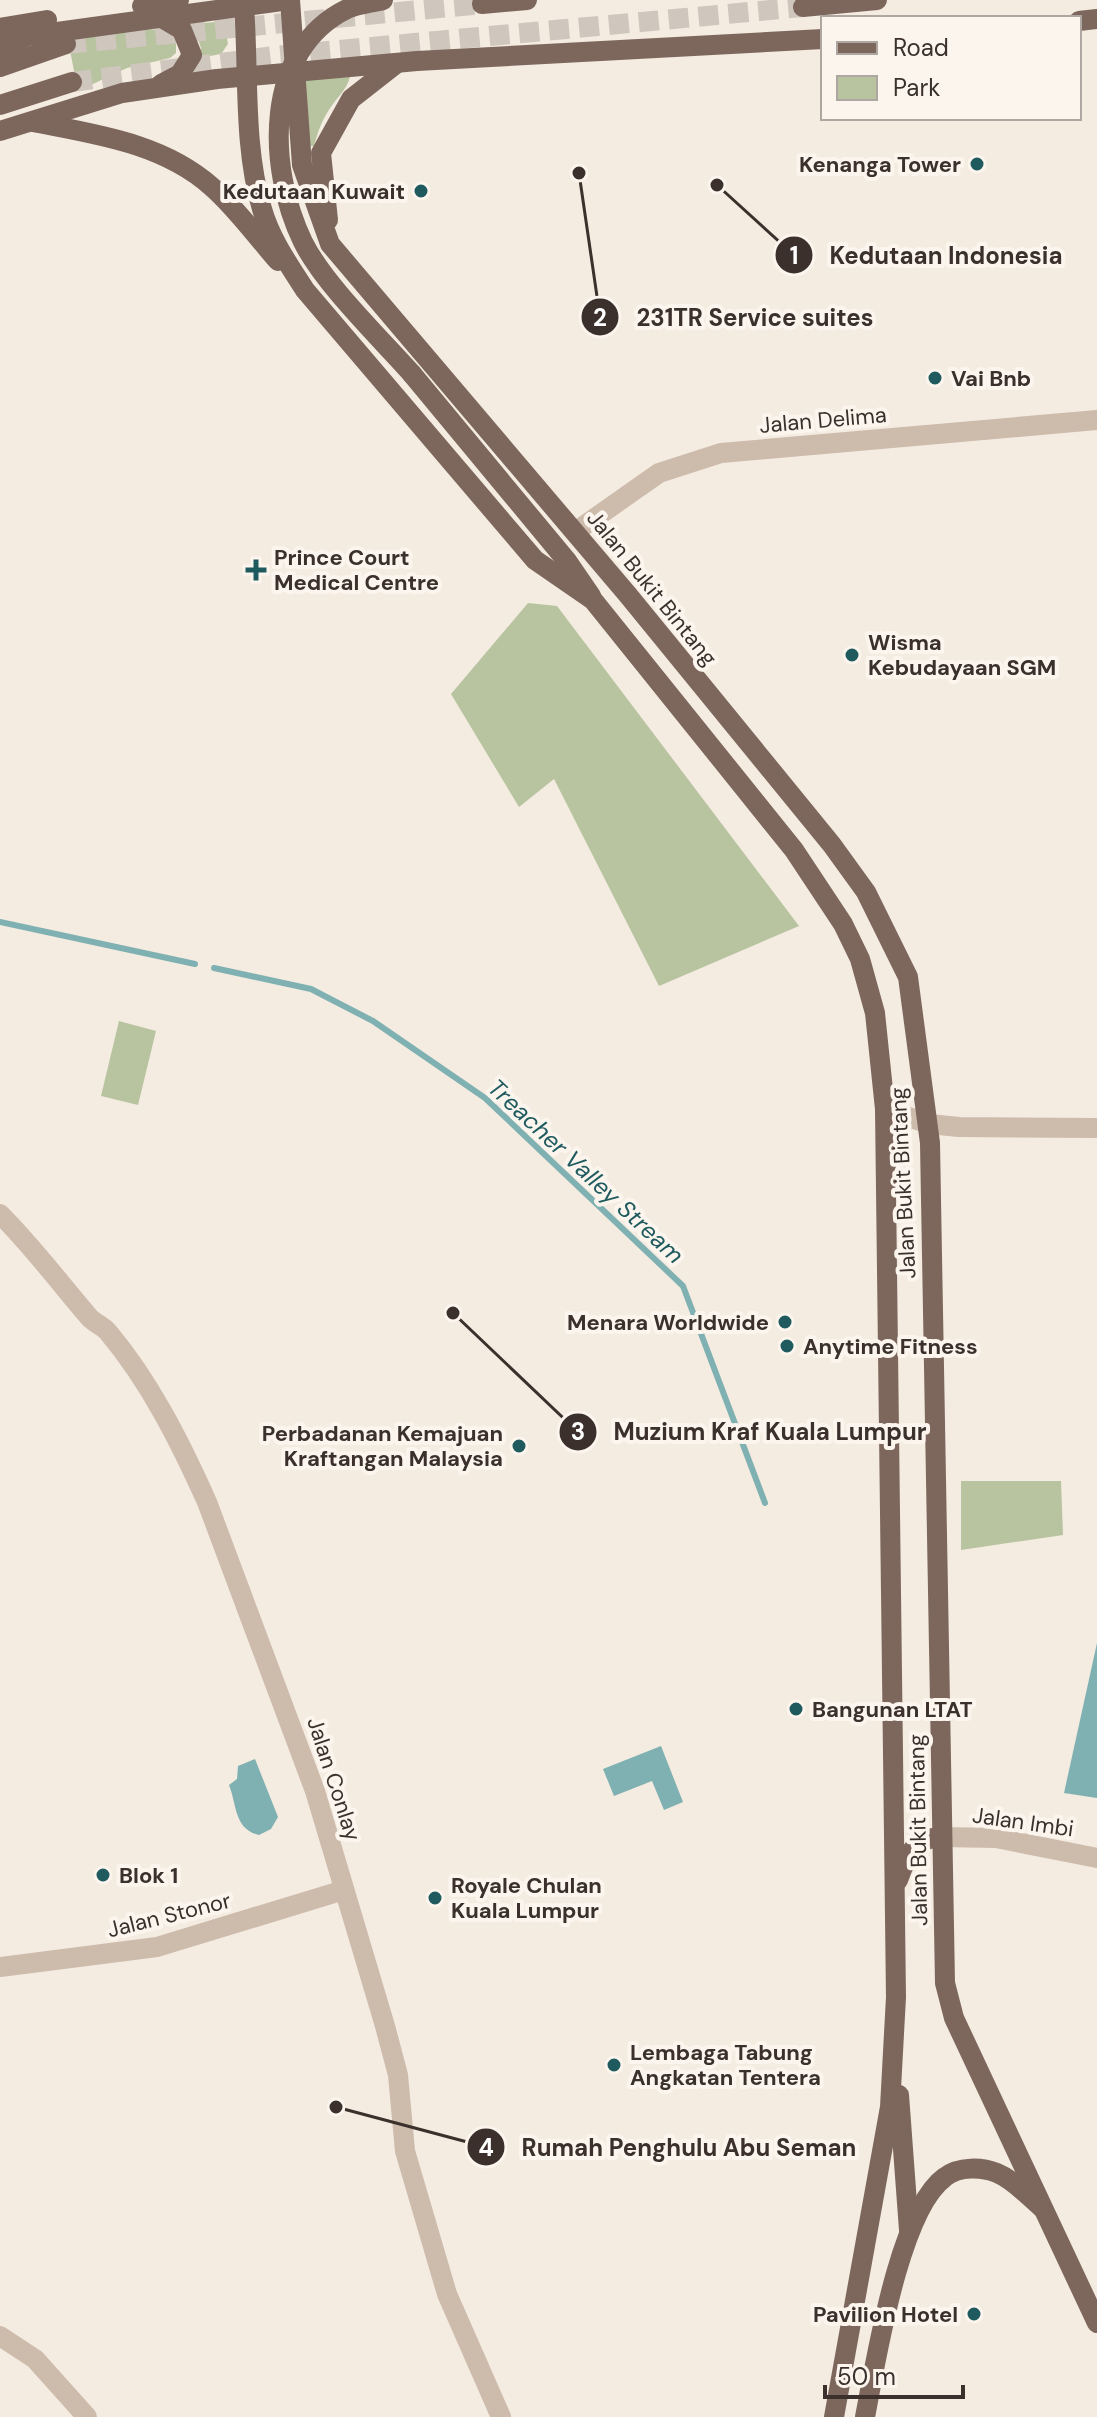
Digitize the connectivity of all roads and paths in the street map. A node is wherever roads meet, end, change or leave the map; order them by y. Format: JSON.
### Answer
{"nodes":[{"id":1,"x":179,"y":0,"type":"edge"},
{"id":2,"x":290,"y":0,"type":"edge"},
{"id":3,"x":383,"y":0,"type":"edge"},
{"id":4,"x":527,"y":0,"type":"edge"},
{"id":5,"x":877,"y":0,"type":"edge"},
{"id":6,"x":482,"y":4,"type":"dead end"},
{"id":7,"x":244,"y":6,"type":"junction"},
{"id":8,"x":803,"y":7,"type":"dead end"},
{"id":9,"x":160,"y":17,"type":"junction"},
{"id":10,"x":0,"y":28,"type":"edge"},
{"id":11,"x":821,"y":39,"type":"edge"},
{"id":12,"x":66,"y":44,"type":"tunnel mouth"},
{"id":13,"x":0,"y":48,"type":"edge"},
{"id":14,"x":398,"y":63,"type":"junction"},
{"id":15,"x":0,"y":67,"type":"edge"},
{"id":16,"x":293,"y":73,"type":"junction"},
{"id":17,"x":249,"y":75,"type":"junction"},
{"id":18,"x":72,"y":82,"type":"tunnel mouth"},
{"id":19,"x":159,"y":85,"type":"junction"},
{"id":20,"x":0,"y":105,"type":"edge"},
{"id":21,"x":28,"y":122,"type":"junction"},
{"id":22,"x":0,"y":131,"type":"edge"},
{"id":23,"x":330,"y":244,"type":"junction"},
{"id":24,"x":305,"y":290,"type":"junction"},
{"id":25,"x":1097,"y":420,"type":"edge"},
{"id":26,"x":575,"y":532,"type":"junction"},
{"id":27,"x":593,"y":600,"type":"junction"},
{"id":28,"x":885,"y":1109,"type":"junction"},
{"id":29,"x":929,"y":1124,"type":"junction"},
{"id":30,"x":1097,"y":1128,"type":"edge"},
{"id":31,"x":0,"y":1214,"type":"edge"},
{"id":32,"x":942,"y":1837,"type":"junction"},
{"id":33,"x":1097,"y":1858,"type":"edge"},
{"id":34,"x":344,"y":1890,"type":"junction"},
{"id":35,"x":895,"y":1890,"type":"junction"},
{"id":36,"x":0,"y":1967,"type":"edge"},
{"id":37,"x":893,"y":2049,"type":"junction"},
{"id":38,"x":1047,"y":2213,"type":"junction"},
{"id":39,"x":909,"y":2230,"type":"junction"},
{"id":40,"x":1097,"y":2323,"type":"edge"},
{"id":41,"x":0,"y":2336,"type":"edge"},
{"id":42,"x":87,"y":2417,"type":"edge"},
{"id":43,"x":501,"y":2417,"type":"edge"},
{"id":44,"x":834,"y":2417,"type":"edge"},
{"id":45,"x":865,"y":2417,"type":"edge"}],
"edges":[{"from":1,"to":10,"type":"main road"},
{"from":2,"to":7,"type":"main road"},
{"from":2,"to":16,"type":"main road","name":"Jalan Bukit Bintang"},
{"from":3,"to":27,"type":"main road","bridge":true},
{"from":4,"to":6,"type":"main road"},
{"from":5,"to":8,"type":"main road"},
{"from":7,"to":9,"type":"main road"},
{"from":7,"to":17,"type":"main road","name":"Jalan Bukit Bintang"},
{"from":9,"to":13,"type":"main road"},
{"from":9,"to":19,"type":"main road"},
{"from":11,"to":14,"type":"main road"},
{"from":12,"to":15,"type":"main road"},
{"from":14,"to":16,"type":"main road"},
{"from":14,"to":23,"type":"main road"},
{"from":16,"to":17,"type":"main road"},
{"from":16,"to":23,"type":"main road","name":"Jalan Bukit Bintang"},
{"from":17,"to":19,"type":"main road"},
{"from":17,"to":24,"type":"main road","name":"Jalan Bukit Bintang"},
{"from":18,"to":20,"type":"main road"},
{"from":19,"to":21,"type":"main road"},
{"from":21,"to":22,"type":"main road"},
{"from":21,"to":24,"type":"main road"},
{"from":23,"to":26,"type":"main road","name":"Jalan Bukit Bintang"},
{"from":24,"to":27,"type":"main road","name":"Jalan Bukit Bintang"},
{"from":25,"to":26,"type":"street","name":"Jalan Delima"},
{"from":26,"to":29,"type":"main road","name":"Jalan Bukit Bintang"},
{"from":27,"to":28,"type":"main road","name":"Jalan Bukit Bintang"},
{"from":28,"to":29,"type":"street"},
{"from":28,"to":35,"type":"main road","name":"Jalan Bukit Bintang"},
{"from":29,"to":30,"type":"street"},
{"from":29,"to":32,"type":"main road","name":"Jalan Bukit Bintang"},
{"from":31,"to":34,"type":"street","name":"Jalan Conlay"},
{"from":32,"to":33,"type":"street","name":"Jalan Imbi"},
{"from":32,"to":35,"type":"main road"},
{"from":32,"to":38,"type":"main road","name":"Jalan Bukit Bintang"},
{"from":34,"to":36,"type":"street","name":"Jalan Stonor"},
{"from":34,"to":43,"type":"street","name":"Jalan Conlay"},
{"from":35,"to":37,"type":"main road","name":"Jalan Bukit Bintang"},
{"from":37,"to":39,"type":"main road"},
{"from":37,"to":44,"type":"main road","name":"Jalan Bukit Bintang"},
{"from":38,"to":39,"type":"main road"},
{"from":38,"to":40,"type":"main road","name":"Jalan Bukit Bintang"},
{"from":39,"to":45,"type":"main road"},
{"from":41,"to":42,"type":"street"}]}
